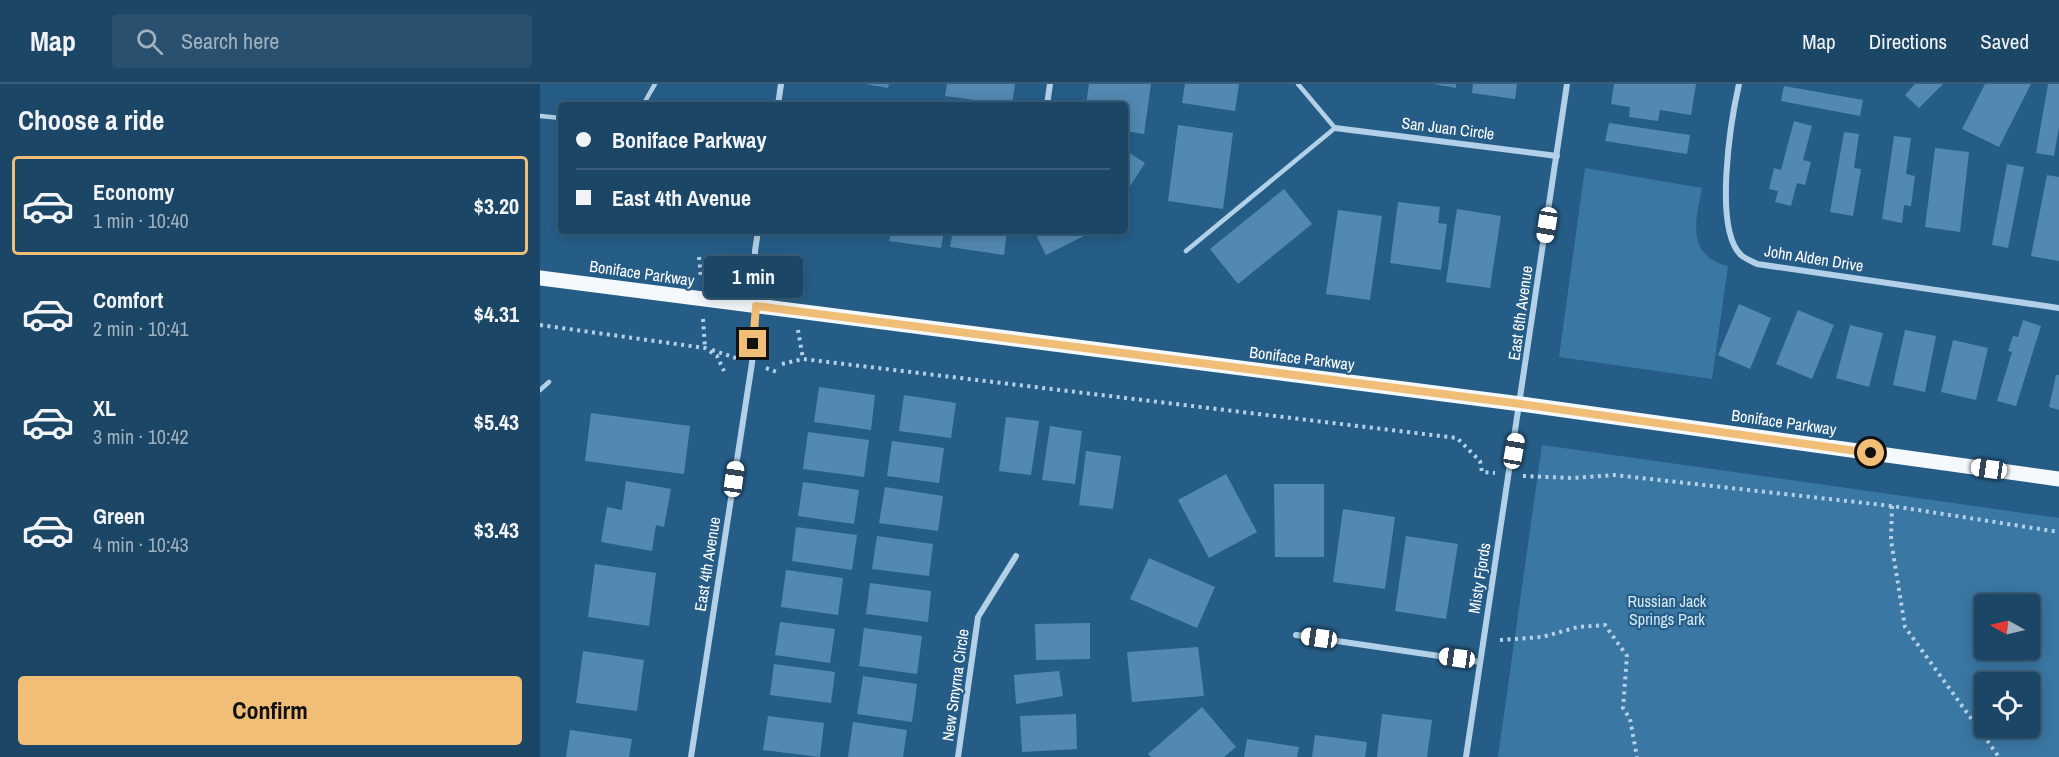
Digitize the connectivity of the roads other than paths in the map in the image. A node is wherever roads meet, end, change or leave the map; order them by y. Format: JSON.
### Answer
{"nodes":[{"id":1,"x":655,"y":84,"type":"edge"},
{"id":2,"x":781,"y":84,"type":"edge"},
{"id":3,"x":1050,"y":84,"type":"edge"},
{"id":4,"x":1298,"y":84,"type":"edge"},
{"id":5,"x":1568,"y":84,"type":"edge"},
{"id":6,"x":1739,"y":84,"type":"edge"},
{"id":7,"x":645,"y":102,"type":"edge"},
{"id":8,"x":778,"y":102,"type":"edge"},
{"id":9,"x":1047,"y":102,"type":"edge"},
{"id":10,"x":540,"y":116,"type":"edge"},
{"id":11,"x":558,"y":118,"type":"edge"},
{"id":12,"x":1335,"y":128,"type":"junction"},
{"id":13,"x":1557,"y":156,"type":"junction"},
{"id":14,"x":758,"y":234,"type":"edge"},
{"id":15,"x":1186,"y":250,"type":"dead end"},
{"id":16,"x":540,"y":278,"type":"edge"},
{"id":17,"x":756,"y":306,"type":"junction"},
{"id":18,"x":2059,"y":308,"type":"edge"},
{"id":19,"x":549,"y":382,"type":"dead end"},
{"id":20,"x":540,"y":390,"type":"edge"},
{"id":21,"x":1521,"y":404,"type":"junction"},
{"id":22,"x":2059,"y":478,"type":"edge"},
{"id":23,"x":1016,"y":556,"type":"dead end"},
{"id":24,"x":1296,"y":635,"type":"dead end"},
{"id":25,"x":1480,"y":662,"type":"junction"},
{"id":26,"x":691,"y":757,"type":"edge"},
{"id":27,"x":958,"y":757,"type":"edge"},
{"id":28,"x":1466,"y":757,"type":"edge"}],
"edges":[{"from":1,"to":7,"type":"lane"},
{"from":2,"to":8,"type":"street"},
{"from":3,"to":9,"type":"street"},
{"from":4,"to":12,"type":"lane"},
{"from":5,"to":13,"type":"street","name":"East 6th Avenue"},
{"from":6,"to":18,"type":"street","name":"John Alden Drive"},
{"from":10,"to":11,"type":"lane"},
{"from":12,"to":13,"type":"street","name":"San Juan Circle"},
{"from":12,"to":15,"type":"lane"},
{"from":13,"to":21,"type":"street","name":"East 6th Avenue"},
{"from":14,"to":17,"type":"street","name":"East 4th Avenue"},
{"from":16,"to":17,"type":"main road","name":"Boniface Parkway"},
{"from":17,"to":21,"type":"main road","name":"Boniface Parkway"},
{"from":17,"to":26,"type":"street","name":"East 4th Avenue"},
{"from":19,"to":20,"type":"lane"},
{"from":21,"to":22,"type":"main road","name":"Boniface Parkway"},
{"from":21,"to":25,"type":"street","name":"Misty Fjords"},
{"from":23,"to":27,"type":"street","name":"New Smyrna Circle"},
{"from":24,"to":25,"type":"street"},
{"from":25,"to":28,"type":"street","name":"Misty Fjords"}]}
